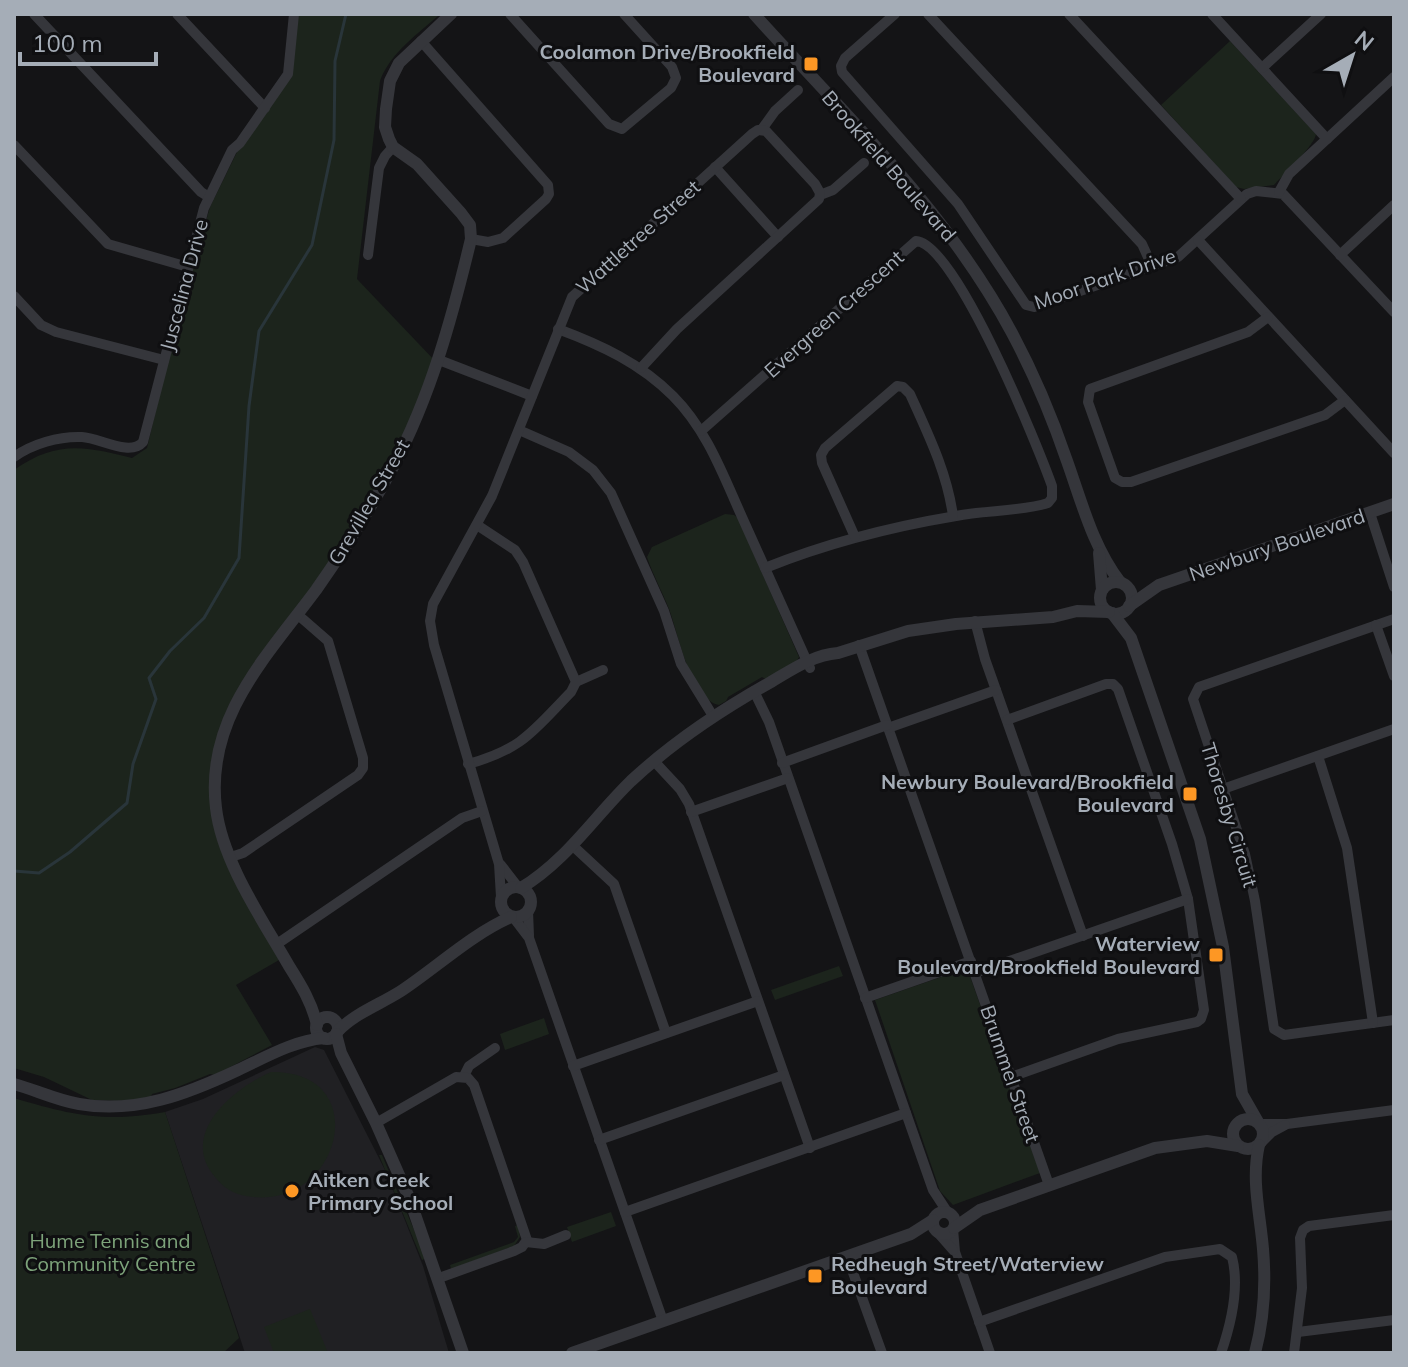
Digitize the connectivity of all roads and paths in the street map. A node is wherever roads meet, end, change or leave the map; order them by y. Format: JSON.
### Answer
{"nodes":[{"id":1,"x":34,"y":14,"type":"edge"},
{"id":2,"x":177,"y":14,"type":"edge"},
{"id":3,"x":294,"y":14,"type":"edge"},
{"id":4,"x":451,"y":14,"type":"edge"},
{"id":5,"x":510,"y":14,"type":"edge"},
{"id":6,"x":624,"y":14,"type":"edge"},
{"id":7,"x":754,"y":14,"type":"edge"},
{"id":8,"x":895,"y":14,"type":"edge"},
{"id":9,"x":928,"y":14,"type":"edge"},
{"id":10,"x":1069,"y":14,"type":"edge"},
{"id":11,"x":1212,"y":14,"type":"edge"},
{"id":12,"x":1321,"y":14,"type":"edge"},
{"id":13,"x":421,"y":41,"type":"junction"},
{"id":14,"x":1262,"y":68,"type":"junction"},
{"id":15,"x":1394,"y":77,"type":"edge"},
{"id":16,"x":798,"y":90,"type":"dead end"},
{"id":17,"x":265,"y":108,"type":"junction"},
{"id":18,"x":762,"y":129,"type":"junction"},
{"id":19,"x":1327,"y":139,"type":"junction"},
{"id":20,"x":14,"y":145,"type":"edge"},
{"id":21,"x":393,"y":147,"type":"junction"},
{"id":22,"x":864,"y":163,"type":"dead end"},
{"id":23,"x":715,"y":167,"type":"junction"},
{"id":24,"x":1279,"y":192,"type":"junction"},
{"id":25,"x":820,"y":195,"type":"junction"},
{"id":26,"x":209,"y":197,"type":"junction"},
{"id":27,"x":1241,"y":199,"type":"junction"},
{"id":28,"x":1394,"y":205,"type":"edge"},
{"id":29,"x":778,"y":237,"type":"junction"},
{"id":30,"x":471,"y":239,"type":"junction"},
{"id":31,"x":1198,"y":240,"type":"junction"},
{"id":32,"x":368,"y":255,"type":"dead end"},
{"id":33,"x":1340,"y":255,"type":"junction"},
{"id":34,"x":1152,"y":266,"type":"junction"},
{"id":35,"x":188,"y":267,"type":"junction"},
{"id":36,"x":14,"y":296,"type":"edge"},
{"id":37,"x":1394,"y":312,"type":"edge"},
{"id":38,"x":1268,"y":317,"type":"junction"},
{"id":39,"x":558,"y":329,"type":"junction"},
{"id":40,"x":164,"y":360,"type":"junction"},
{"id":41,"x":439,"y":360,"type":"junction"},
{"id":42,"x":641,"y":368,"type":"junction"},
{"id":43,"x":532,"y":396,"type":"junction"},
{"id":44,"x":1345,"y":400,"type":"junction"},
{"id":45,"x":519,"y":430,"type":"junction"},
{"id":46,"x":701,"y":431,"type":"junction"},
{"id":47,"x":15,"y":453,"type":"edge"},
{"id":48,"x":1394,"y":453,"type":"edge"},
{"id":49,"x":1394,"y":504,"type":"edge"},
{"id":50,"x":1370,"y":513,"type":"junction"},
{"id":51,"x":953,"y":516,"type":"junction"},
{"id":52,"x":477,"y":525,"type":"junction"},
{"id":53,"x":855,"y":537,"type":"junction"},
{"id":54,"x":1099,"y":550,"type":"junction"},
{"id":55,"x":765,"y":568,"type":"junction"},
{"id":56,"x":1122,"y":583,"type":"junction"},
{"id":57,"x":1159,"y":585,"type":"junction"},
{"id":58,"x":1394,"y":587,"type":"edge"},
{"id":59,"x":1101,"y":592,"type":"junction"},
{"id":60,"x":1128,"y":607,"type":"junction"},
{"id":61,"x":1077,"y":611,"type":"junction"},
{"id":62,"x":1110,"y":612,"type":"junction"},
{"id":63,"x":297,"y":614,"type":"junction"},
{"id":64,"x":1394,"y":619,"type":"edge"},
{"id":65,"x":975,"y":621,"type":"junction"},
{"id":66,"x":1376,"y":625,"type":"junction"},
{"id":67,"x":1131,"y":638,"type":"junction"},
{"id":68,"x":859,"y":645,"type":"junction"},
{"id":69,"x":809,"y":665,"type":"junction"},
{"id":70,"x":603,"y":670,"type":"dead end"},
{"id":71,"x":1394,"y":676,"type":"edge"},
{"id":72,"x":576,"y":682,"type":"junction"},
{"id":73,"x":996,"y":690,"type":"junction"},
{"id":74,"x":754,"y":691,"type":"junction"},
{"id":75,"x":713,"y":716,"type":"junction"},
{"id":76,"x":1007,"y":720,"type":"junction"},
{"id":77,"x":888,"y":727,"type":"junction"},
{"id":78,"x":1394,"y":729,"type":"edge"},
{"id":79,"x":1318,"y":756,"type":"junction"},
{"id":80,"x":654,"y":761,"type":"junction"},
{"id":81,"x":782,"y":763,"type":"junction"},
{"id":82,"x":468,"y":764,"type":"junction"},
{"id":83,"x":788,"y":778,"type":"junction"},
{"id":84,"x":1223,"y":789,"type":"junction"},
{"id":85,"x":482,"y":811,"type":"junction"},
{"id":86,"x":691,"y":812,"type":"junction"},
{"id":87,"x":572,"y":845,"type":"junction"},
{"id":88,"x":231,"y":857,"type":"junction"},
{"id":89,"x":499,"y":864,"type":"junction"},
{"id":90,"x":548,"y":870,"type":"junction"},
{"id":91,"x":520,"y":887,"type":"junction"},
{"id":92,"x":1188,"y":899,"type":"junction"},
{"id":93,"x":501,"y":900,"type":"junction"},
{"id":94,"x":530,"y":907,"type":"junction"},
{"id":95,"x":512,"y":917,"type":"junction"},
{"id":96,"x":485,"y":929,"type":"junction"},
{"id":97,"x":1083,"y":936,"type":"junction"},
{"id":98,"x":529,"y":938,"type":"junction"},
{"id":99,"x":277,"y":944,"type":"junction"},
{"id":100,"x":971,"y":961,"type":"junction"},
{"id":101,"x":975,"y":973,"type":"junction"},
{"id":102,"x":865,"y":998,"type":"junction"},
{"id":103,"x":758,"y":1001,"type":"junction"},
{"id":104,"x":1394,"y":1020,"type":"edge"},
{"id":105,"x":1373,"y":1023,"type":"junction"},
{"id":106,"x":327,"y":1029,"type":"junction"},
{"id":107,"x":666,"y":1033,"type":"junction"},
{"id":108,"x":495,"y":1048,"type":"dead end"},
{"id":109,"x":573,"y":1066,"type":"junction"},
{"id":110,"x":784,"y":1075,"type":"junction"},
{"id":111,"x":464,"y":1076,"type":"junction"},
{"id":112,"x":1011,"y":1077,"type":"junction"},
{"id":113,"x":14,"y":1084,"type":"edge"},
{"id":114,"x":1242,"y":1094,"type":"junction"},
{"id":115,"x":1394,"y":1110,"type":"edge"},
{"id":116,"x":906,"y":1113,"type":"junction"},
{"id":117,"x":376,"y":1123,"type":"junction"},
{"id":118,"x":1259,"y":1123,"type":"junction"},
{"id":119,"x":1236,"y":1124,"type":"junction"},
{"id":120,"x":1287,"y":1124,"type":"junction"},
{"id":121,"x":599,"y":1140,"type":"junction"},
{"id":122,"x":1207,"y":1141,"type":"junction"},
{"id":123,"x":1260,"y":1144,"type":"junction"},
{"id":124,"x":1240,"y":1147,"type":"junction"},
{"id":125,"x":810,"y":1148,"type":"junction"},
{"id":126,"x":1254,"y":1177,"type":"junction"},
{"id":127,"x":1049,"y":1185,"type":"junction"},
{"id":128,"x":933,"y":1190,"type":"junction"},
{"id":129,"x":980,"y":1210,"type":"junction"},
{"id":130,"x":625,"y":1212,"type":"junction"},
{"id":131,"x":949,"y":1213,"type":"junction"},
{"id":132,"x":1394,"y":1215,"type":"edge"},
{"id":133,"x":936,"y":1226,"type":"junction"},
{"id":134,"x":954,"y":1229,"type":"junction"},
{"id":135,"x":566,"y":1235,"type":"dead end"},
{"id":136,"x":526,"y":1242,"type":"junction"},
{"id":137,"x":955,"y":1252,"type":"junction"},
{"id":138,"x":847,"y":1256,"type":"junction"},
{"id":139,"x":439,"y":1278,"type":"junction"},
{"id":140,"x":1394,"y":1320,"type":"edge"},
{"id":141,"x":663,"y":1321,"type":"junction"},
{"id":142,"x":979,"y":1322,"type":"junction"},
{"id":143,"x":1298,"y":1332,"type":"junction"},
{"id":144,"x":463,"y":1352,"type":"edge"},
{"id":145,"x":577,"y":1352,"type":"edge"},
{"id":146,"x":882,"y":1353,"type":"edge"},
{"id":147,"x":990,"y":1353,"type":"edge"},
{"id":148,"x":1221,"y":1353,"type":"edge"},
{"id":149,"x":1255,"y":1353,"type":"edge"},
{"id":150,"x":1294,"y":1353,"type":"edge"}],
"edges":[{"from":1,"to":26,"type":"street"},
{"from":2,"to":17,"type":"street"},
{"from":3,"to":17,"type":"street","name":"Juscelina Drive"},
{"from":4,"to":13,"type":"street"},
{"from":5,"to":6,"type":"street"},
{"from":7,"to":54,"type":"street","name":"Brookfield Boulevard"},
{"from":8,"to":34,"type":"street","name":"Moor Park Drive"},
{"from":9,"to":34,"type":"street"},
{"from":10,"to":27,"type":"street"},
{"from":11,"to":14,"type":"street"},
{"from":12,"to":14,"type":"street"},
{"from":13,"to":21,"type":"street"},
{"from":13,"to":30,"type":"street"},
{"from":14,"to":19,"type":"street"},
{"from":15,"to":19,"type":"street"},
{"from":16,"to":18,"type":"street","name":"Wattletree Street"},
{"from":17,"to":26,"type":"street","name":"Juscelina Drive"},
{"from":18,"to":23,"type":"street","name":"Wattletree Street"},
{"from":18,"to":25,"type":"street"},
{"from":19,"to":24,"type":"street"},
{"from":20,"to":35,"type":"street"},
{"from":21,"to":30,"type":"street"},
{"from":21,"to":32,"type":"street"},
{"from":22,"to":25,"type":"street"},
{"from":23,"to":29,"type":"street"},
{"from":23,"to":39,"type":"street","name":"Wattletree Street"},
{"from":24,"to":27,"type":"street"},
{"from":24,"to":33,"type":"street"},
{"from":25,"to":29,"type":"street"},
{"from":26,"to":35,"type":"street","name":"Juscelina Drive"},
{"from":27,"to":31,"type":"street","name":"Moor Park Drive"},
{"from":28,"to":33,"type":"street"},
{"from":29,"to":42,"type":"street"},
{"from":30,"to":41,"type":"street","name":"Grevillea Street"},
{"from":31,"to":34,"type":"street","name":"Moor Park Drive"},
{"from":31,"to":38,"type":"street"},
{"from":33,"to":37,"type":"street"},
{"from":35,"to":40,"type":"street","name":"Juscelina Drive"},
{"from":36,"to":40,"type":"street"},
{"from":38,"to":44,"type":"street"},
{"from":38,"to":44,"type":"street"},
{"from":39,"to":42,"type":"street"},
{"from":39,"to":43,"type":"street","name":"Wattletree Street"},
{"from":40,"to":47,"type":"street","name":"Juscelina Drive"},
{"from":41,"to":43,"type":"street"},
{"from":41,"to":63,"type":"street","name":"Grevillea Street"},
{"from":42,"to":46,"type":"street"},
{"from":43,"to":45,"type":"street","name":"Wattletree Street"},
{"from":44,"to":48,"type":"street"},
{"from":45,"to":52,"type":"street","name":"Wattletree Street"},
{"from":45,"to":75,"type":"street"},
{"from":46,"to":51,"type":"street","name":"Evergreen Crescent"},
{"from":46,"to":55,"type":"street"},
{"from":49,"to":50,"type":"street","name":"Newbury Boulevard"},
{"from":50,"to":57,"type":"street","name":"Newbury Boulevard"},
{"from":50,"to":58,"type":"street"},
{"from":51,"to":53,"type":"street","name":"Evergreen Crescent"},
{"from":51,"to":53,"type":"street"},
{"from":52,"to":72,"type":"street"},
{"from":52,"to":82,"type":"street","name":"Wattletree Street"},
{"from":53,"to":55,"type":"street","name":"Evergreen Crescent"},
{"from":54,"to":56,"type":"street","name":"Brookfield Boulevard"},
{"from":54,"to":59,"type":"street","name":"Brookfield Boulevard"},
{"from":55,"to":69,"type":"street"},
{"from":56,"to":57,"type":"street","name":"Newbury Boulevard"},
{"from":56,"to":59,"type":"street"},
{"from":56,"to":60,"type":"street"},
{"from":57,"to":60,"type":"street","name":"Newbury Boulevard"},
{"from":59,"to":61,"type":"street"},
{"from":59,"to":62,"type":"street"},
{"from":60,"to":62,"type":"street"},
{"from":60,"to":67,"type":"street"},
{"from":61,"to":62,"type":"street"},
{"from":61,"to":65,"type":"street"},
{"from":62,"to":67,"type":"street"},
{"from":63,"to":88,"type":"street","name":"Grevillea Street"},
{"from":63,"to":88,"type":"street"},
{"from":64,"to":66,"type":"street","name":"Thoresby Circuit"},
{"from":65,"to":68,"type":"street"},
{"from":65,"to":73,"type":"street"},
{"from":66,"to":71,"type":"street"},
{"from":66,"to":84,"type":"street","name":"Thoresby Circuit"},
{"from":67,"to":114,"type":"street"},
{"from":68,"to":69,"type":"street"},
{"from":68,"to":77,"type":"street","name":"Brummel Street"},
{"from":69,"to":74,"type":"street"},
{"from":70,"to":72,"type":"street"},
{"from":72,"to":82,"type":"street"},
{"from":73,"to":76,"type":"street"},
{"from":73,"to":77,"type":"street"},
{"from":74,"to":75,"type":"street"},
{"from":74,"to":81,"type":"street"},
{"from":75,"to":80,"type":"street"},
{"from":76,"to":92,"type":"street"},
{"from":76,"to":97,"type":"street"},
{"from":77,"to":81,"type":"street"},
{"from":77,"to":100,"type":"street","name":"Brummel Street"},
{"from":78,"to":79,"type":"street"},
{"from":79,"to":84,"type":"street"},
{"from":79,"to":105,"type":"street"},
{"from":80,"to":86,"type":"street"},
{"from":80,"to":87,"type":"street"},
{"from":81,"to":83,"type":"street"},
{"from":82,"to":85,"type":"street","name":"Wattletree Street"},
{"from":83,"to":86,"type":"street"},
{"from":83,"to":102,"type":"street"},
{"from":84,"to":105,"type":"street","name":"Thoresby Circuit"},
{"from":85,"to":89,"type":"street","name":"Wattletree Street"},
{"from":85,"to":99,"type":"street"},
{"from":86,"to":103,"type":"street"},
{"from":87,"to":90,"type":"street"},
{"from":87,"to":107,"type":"street"},
{"from":88,"to":99,"type":"street","name":"Grevillea Street"},
{"from":89,"to":91,"type":"street","name":"Wattletree Street"},
{"from":89,"to":93,"type":"street","name":"Wattletree Street"},
{"from":90,"to":91,"type":"street"},
{"from":90,"to":94,"type":"street"},
{"from":91,"to":93,"type":"street"},
{"from":91,"to":94,"type":"street"},
{"from":92,"to":97,"type":"street"},
{"from":92,"to":112,"type":"street"},
{"from":93,"to":95,"type":"street"},
{"from":93,"to":96,"type":"street"},
{"from":94,"to":95,"type":"street"},
{"from":94,"to":98,"type":"street"},
{"from":95,"to":96,"type":"street"},
{"from":95,"to":98,"type":"street"},
{"from":96,"to":106,"type":"street"},
{"from":97,"to":101,"type":"street"},
{"from":98,"to":109,"type":"street"},
{"from":99,"to":106,"type":"street","name":"Grevillea Street"},
{"from":100,"to":101,"type":"street","name":"Brummel Street"},
{"from":100,"to":102,"type":"street"},
{"from":101,"to":112,"type":"street","name":"Brummel Street"},
{"from":102,"to":116,"type":"street"},
{"from":103,"to":107,"type":"street"},
{"from":103,"to":110,"type":"street"},
{"from":104,"to":105,"type":"street","name":"Thoresby Circuit"},
{"from":106,"to":113,"type":"street"},
{"from":106,"to":117,"type":"street"},
{"from":107,"to":109,"type":"street"},
{"from":108,"to":111,"type":"street"},
{"from":109,"to":121,"type":"street"},
{"from":110,"to":121,"type":"street"},
{"from":110,"to":125,"type":"street"},
{"from":111,"to":117,"type":"street"},
{"from":111,"to":136,"type":"street"},
{"from":112,"to":127,"type":"street","name":"Brummel Street"},
{"from":114,"to":118,"type":"street"},
{"from":114,"to":119,"type":"street"},
{"from":115,"to":120,"type":"street"},
{"from":116,"to":125,"type":"street"},
{"from":116,"to":128,"type":"street"},
{"from":117,"to":139,"type":"street"},
{"from":118,"to":119,"type":"street"},
{"from":118,"to":120,"type":"street"},
{"from":118,"to":123,"type":"street"},
{"from":119,"to":122,"type":"street"},
{"from":119,"to":124,"type":"street"},
{"from":120,"to":123,"type":"street"},
{"from":121,"to":130,"type":"street"},
{"from":122,"to":124,"type":"street"},
{"from":122,"to":127,"type":"street"},
{"from":123,"to":124,"type":"street"},
{"from":123,"to":126,"type":"street"},
{"from":124,"to":126,"type":"street"},
{"from":125,"to":130,"type":"street"},
{"from":126,"to":149,"type":"street"},
{"from":127,"to":129,"type":"street"},
{"from":128,"to":131,"type":"street"},
{"from":128,"to":133,"type":"street"},
{"from":129,"to":131,"type":"street"},
{"from":129,"to":134,"type":"street"},
{"from":130,"to":141,"type":"street"},
{"from":131,"to":133,"type":"street"},
{"from":131,"to":134,"type":"street"},
{"from":132,"to":143,"type":"street"},
{"from":133,"to":134,"type":"street"},
{"from":133,"to":137,"type":"street"},
{"from":133,"to":138,"type":"street"},
{"from":134,"to":137,"type":"street"},
{"from":135,"to":136,"type":"street"},
{"from":136,"to":139,"type":"street"},
{"from":137,"to":142,"type":"street"},
{"from":138,"to":141,"type":"street"},
{"from":138,"to":146,"type":"street"},
{"from":139,"to":144,"type":"street"},
{"from":140,"to":143,"type":"street"},
{"from":141,"to":145,"type":"street"},
{"from":142,"to":147,"type":"street"},
{"from":142,"to":148,"type":"street"},
{"from":143,"to":150,"type":"street"}]}
